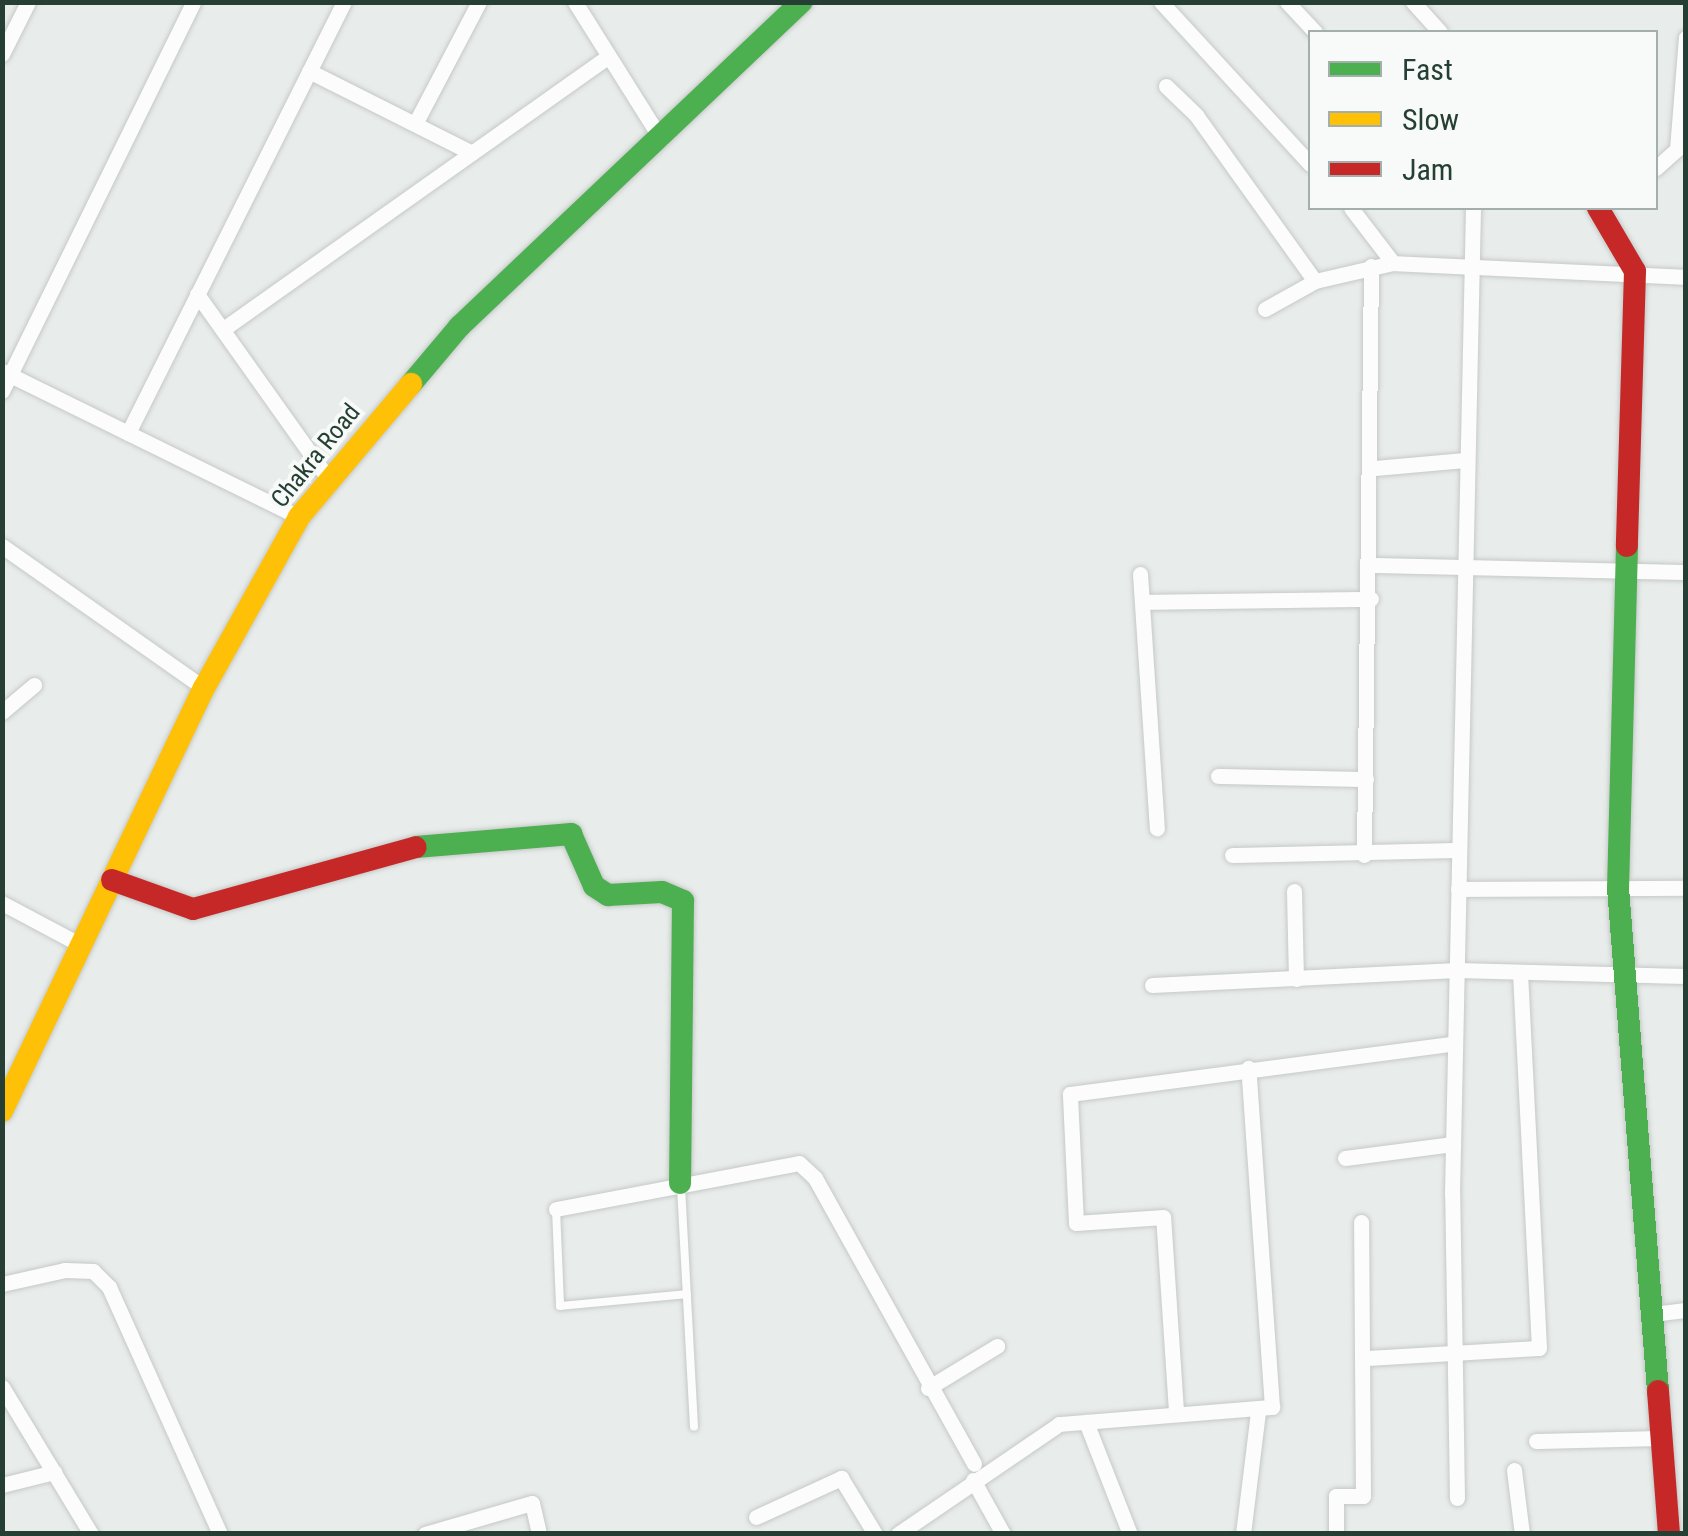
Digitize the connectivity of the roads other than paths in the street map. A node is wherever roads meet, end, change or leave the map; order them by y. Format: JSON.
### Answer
{"nodes":[{"id":1,"x":28,"y":2,"type":"edge"},
{"id":2,"x":192,"y":2,"type":"edge"},
{"id":3,"x":344,"y":2,"type":"edge"},
{"id":4,"x":479,"y":2,"type":"edge"},
{"id":5,"x":575,"y":2,"type":"edge"},
{"id":6,"x":801,"y":2,"type":"edge"},
{"id":7,"x":1161,"y":2,"type":"edge"},
{"id":8,"x":1287,"y":2,"type":"edge"},
{"id":9,"x":1413,"y":2,"type":"edge"},
{"id":10,"x":1313,"y":30,"type":"edge"},
{"id":11,"x":1438,"y":30,"type":"edge"},
{"id":12,"x":1686,"y":37,"type":"edge"},
{"id":13,"x":2,"y":54,"type":"edge"},
{"id":14,"x":606,"y":58,"type":"junction"},
{"id":15,"x":310,"y":71,"type":"junction"},
{"id":16,"x":1166,"y":86,"type":"dead end"},
{"id":17,"x":417,"y":120,"type":"junction"},
{"id":18,"x":661,"y":139,"type":"junction"},
{"id":19,"x":472,"y":153,"type":"junction"},
{"id":20,"x":1308,"y":162,"type":"edge"},
{"id":21,"x":1658,"y":166,"type":"edge"},
{"id":22,"x":1352,"y":210,"type":"edge"},
{"id":23,"x":1474,"y":210,"type":"edge"},
{"id":24,"x":1599,"y":210,"type":"edge"},
{"id":25,"x":1471,"y":262,"type":"junction"},
{"id":26,"x":1393,"y":264,"type":"junction"},
{"id":27,"x":1371,"y":266,"type":"junction"},
{"id":28,"x":1635,"y":271,"type":"junction"},
{"id":29,"x":1686,"y":277,"type":"edge"},
{"id":30,"x":1315,"y":281,"type":"junction"},
{"id":31,"x":197,"y":294,"type":"junction"},
{"id":32,"x":1265,"y":309,"type":"dead end"},
{"id":33,"x":226,"y":327,"type":"junction"},
{"id":34,"x":6,"y":373,"type":"edge"},
{"id":35,"x":2,"y":392,"type":"edge"},
{"id":36,"x":128,"y":433,"type":"junction"},
{"id":37,"x":1466,"y":460,"type":"junction"},
{"id":38,"x":1374,"y":468,"type":"junction"},
{"id":39,"x":330,"y":481,"type":"junction"},
{"id":40,"x":299,"y":518,"type":"junction"},
{"id":41,"x":2,"y":546,"type":"edge"},
{"id":42,"x":1372,"y":565,"type":"junction"},
{"id":43,"x":1463,"y":568,"type":"junction"},
{"id":44,"x":1686,"y":572,"type":"edge"},
{"id":45,"x":1629,"y":573,"type":"junction"},
{"id":46,"x":1140,"y":574,"type":"dead end"},
{"id":47,"x":1371,"y":599,"type":"junction"},
{"id":48,"x":1142,"y":602,"type":"junction"},
{"id":49,"x":34,"y":685,"type":"dead end"},
{"id":50,"x":204,"y":688,"type":"junction"},
{"id":51,"x":2,"y":712,"type":"edge"},
{"id":52,"x":1218,"y":776,"type":"dead end"},
{"id":53,"x":1366,"y":780,"type":"junction"},
{"id":54,"x":1156,"y":828,"type":"dead end"},
{"id":55,"x":1458,"y":850,"type":"junction"},
{"id":56,"x":1232,"y":855,"type":"dead end"},
{"id":57,"x":1364,"y":855,"type":"junction"},
{"id":58,"x":112,"y":880,"type":"junction"},
{"id":59,"x":1458,"y":888,"type":"junction"},
{"id":60,"x":1618,"y":888,"type":"junction"},
{"id":61,"x":1686,"y":888,"type":"edge"},
{"id":62,"x":1294,"y":891,"type":"dead end"},
{"id":63,"x":2,"y":904,"type":"edge"},
{"id":64,"x":81,"y":945,"type":"junction"},
{"id":65,"x":1456,"y":970,"type":"junction"},
{"id":66,"x":1520,"y":972,"type":"junction"},
{"id":67,"x":1686,"y":976,"type":"edge"},
{"id":68,"x":1629,"y":977,"type":"junction"},
{"id":69,"x":1296,"y":979,"type":"junction"},
{"id":70,"x":1152,"y":985,"type":"dead end"},
{"id":71,"x":1455,"y":1043,"type":"junction"},
{"id":72,"x":1248,"y":1068,"type":"junction"},
{"id":73,"x":2,"y":1111,"type":"edge"},
{"id":74,"x":1453,"y":1144,"type":"junction"},
{"id":75,"x":1345,"y":1158,"type":"dead end"},
{"id":76,"x":680,"y":1183,"type":"junction"},
{"id":77,"x":556,"y":1209,"type":"joint"},
{"id":78,"x":1361,"y":1222,"type":"dead end"},
{"id":79,"x":2,"y":1284,"type":"edge"},
{"id":80,"x":686,"y":1294,"type":"junction"},
{"id":81,"x":1686,"y":1310,"type":"edge"},
{"id":82,"x":1653,"y":1314,"type":"junction"},
{"id":83,"x":997,"y":1346,"type":"dead end"},
{"id":84,"x":1455,"y":1354,"type":"junction"},
{"id":85,"x":1366,"y":1358,"type":"junction"},
{"id":86,"x":2,"y":1387,"type":"edge"},
{"id":87,"x":928,"y":1388,"type":"junction"},
{"id":88,"x":1176,"y":1411,"type":"junction"},
{"id":89,"x":1258,"y":1412,"type":"junction"},
{"id":90,"x":1086,"y":1422,"type":"junction"},
{"id":91,"x":694,"y":1428,"type":"dead end"},
{"id":92,"x":1662,"y":1438,"type":"junction"},
{"id":93,"x":1536,"y":1441,"type":"dead end"},
{"id":94,"x":1514,"y":1470,"type":"dead end"},
{"id":95,"x":54,"y":1472,"type":"junction"},
{"id":96,"x":974,"y":1472,"type":"junction"},
{"id":97,"x":2,"y":1485,"type":"edge"},
{"id":98,"x":1457,"y":1498,"type":"dead end"},
{"id":99,"x":756,"y":1517,"type":"dead end"},
{"id":100,"x":429,"y":1533,"type":"edge"},
{"id":101,"x":90,"y":1534,"type":"edge"},
{"id":102,"x":220,"y":1534,"type":"edge"},
{"id":103,"x":539,"y":1534,"type":"edge"},
{"id":104,"x":875,"y":1534,"type":"edge"},
{"id":105,"x":898,"y":1534,"type":"edge"},
{"id":106,"x":1003,"y":1534,"type":"edge"},
{"id":107,"x":1130,"y":1534,"type":"edge"},
{"id":108,"x":1243,"y":1534,"type":"edge"},
{"id":109,"x":1336,"y":1534,"type":"edge"},
{"id":110,"x":1522,"y":1534,"type":"edge"},
{"id":111,"x":1669,"y":1534,"type":"edge"}],
"edges":[{"from":1,"to":13,"type":"street"},
{"from":2,"to":34,"type":"street"},
{"from":3,"to":15,"type":"street"},
{"from":4,"to":17,"type":"street"},
{"from":5,"to":14,"type":"street"},
{"from":6,"to":18,"type":"street","name":"Chakra Road"},
{"from":7,"to":20,"type":"street"},
{"from":8,"to":10,"type":"street"},
{"from":9,"to":11,"type":"street"},
{"from":12,"to":21,"type":"street"},
{"from":14,"to":18,"type":"street"},
{"from":14,"to":19,"type":"street"},
{"from":15,"to":17,"type":"street"},
{"from":15,"to":31,"type":"street"},
{"from":16,"to":30,"type":"street"},
{"from":17,"to":19,"type":"street"},
{"from":18,"to":39,"type":"street","name":"Chakra Road"},
{"from":19,"to":33,"type":"street"},
{"from":22,"to":26,"type":"street"},
{"from":23,"to":25,"type":"street"},
{"from":24,"to":28,"type":"street"},
{"from":25,"to":26,"type":"street"},
{"from":25,"to":28,"type":"street"},
{"from":25,"to":37,"type":"street"},
{"from":26,"to":27,"type":"street"},
{"from":27,"to":30,"type":"street"},
{"from":27,"to":38,"type":"street"},
{"from":28,"to":29,"type":"street"},
{"from":28,"to":45,"type":"street"},
{"from":30,"to":32,"type":"street"},
{"from":31,"to":33,"type":"street"},
{"from":31,"to":36,"type":"street"},
{"from":33,"to":39,"type":"street"},
{"from":34,"to":35,"type":"street"},
{"from":34,"to":36,"type":"street"},
{"from":36,"to":40,"type":"street"},
{"from":37,"to":38,"type":"street"},
{"from":37,"to":43,"type":"street"},
{"from":38,"to":42,"type":"street"},
{"from":39,"to":40,"type":"street","name":"Chakra Road"},
{"from":40,"to":50,"type":"street","name":"Chakra Road"},
{"from":41,"to":50,"type":"street"},
{"from":42,"to":43,"type":"street"},
{"from":42,"to":47,"type":"street"},
{"from":43,"to":45,"type":"street"},
{"from":43,"to":55,"type":"street"},
{"from":44,"to":45,"type":"street"},
{"from":45,"to":60,"type":"street"},
{"from":46,"to":48,"type":"street"},
{"from":47,"to":48,"type":"street"},
{"from":47,"to":53,"type":"street"},
{"from":48,"to":54,"type":"street"},
{"from":49,"to":51,"type":"street"},
{"from":50,"to":58,"type":"street","name":"Chakra Road"},
{"from":52,"to":53,"type":"street"},
{"from":53,"to":57,"type":"street"},
{"from":55,"to":57,"type":"street"},
{"from":55,"to":59,"type":"street"},
{"from":56,"to":57,"type":"street"},
{"from":58,"to":64,"type":"street","name":"Chakra Road"},
{"from":58,"to":76,"type":"street"},
{"from":59,"to":60,"type":"street"},
{"from":59,"to":65,"type":"street"},
{"from":60,"to":61,"type":"street"},
{"from":60,"to":68,"type":"street"},
{"from":62,"to":69,"type":"street"},
{"from":63,"to":64,"type":"street"},
{"from":64,"to":73,"type":"street","name":"Chakra Road"},
{"from":65,"to":66,"type":"street"},
{"from":65,"to":69,"type":"street"},
{"from":65,"to":71,"type":"street"},
{"from":66,"to":68,"type":"street"},
{"from":66,"to":84,"type":"street"},
{"from":67,"to":68,"type":"street"},
{"from":68,"to":82,"type":"street"},
{"from":69,"to":70,"type":"street"},
{"from":71,"to":72,"type":"street"},
{"from":71,"to":74,"type":"street"},
{"from":72,"to":88,"type":"street"},
{"from":72,"to":89,"type":"street"},
{"from":74,"to":75,"type":"street"},
{"from":74,"to":84,"type":"street"},
{"from":76,"to":77,"type":"street"},
{"from":76,"to":80,"type":"lane"},
{"from":76,"to":87,"type":"street"},
{"from":77,"to":80,"type":"lane"},
{"from":78,"to":85,"type":"street"},
{"from":79,"to":102,"type":"street"},
{"from":80,"to":91,"type":"lane"},
{"from":81,"to":82,"type":"street"},
{"from":82,"to":92,"type":"street"},
{"from":83,"to":87,"type":"street"},
{"from":84,"to":85,"type":"street"},
{"from":84,"to":98,"type":"street"},
{"from":85,"to":109,"type":"street"},
{"from":86,"to":95,"type":"street"},
{"from":87,"to":96,"type":"street"},
{"from":88,"to":89,"type":"street"},
{"from":88,"to":90,"type":"street"},
{"from":89,"to":108,"type":"street"},
{"from":90,"to":96,"type":"street"},
{"from":90,"to":107,"type":"street"},
{"from":92,"to":93,"type":"street"},
{"from":92,"to":111,"type":"street"},
{"from":94,"to":110,"type":"street"},
{"from":95,"to":97,"type":"street"},
{"from":95,"to":101,"type":"street"},
{"from":96,"to":105,"type":"street"},
{"from":96,"to":106,"type":"street"},
{"from":99,"to":104,"type":"street"},
{"from":100,"to":103,"type":"street"}]}
